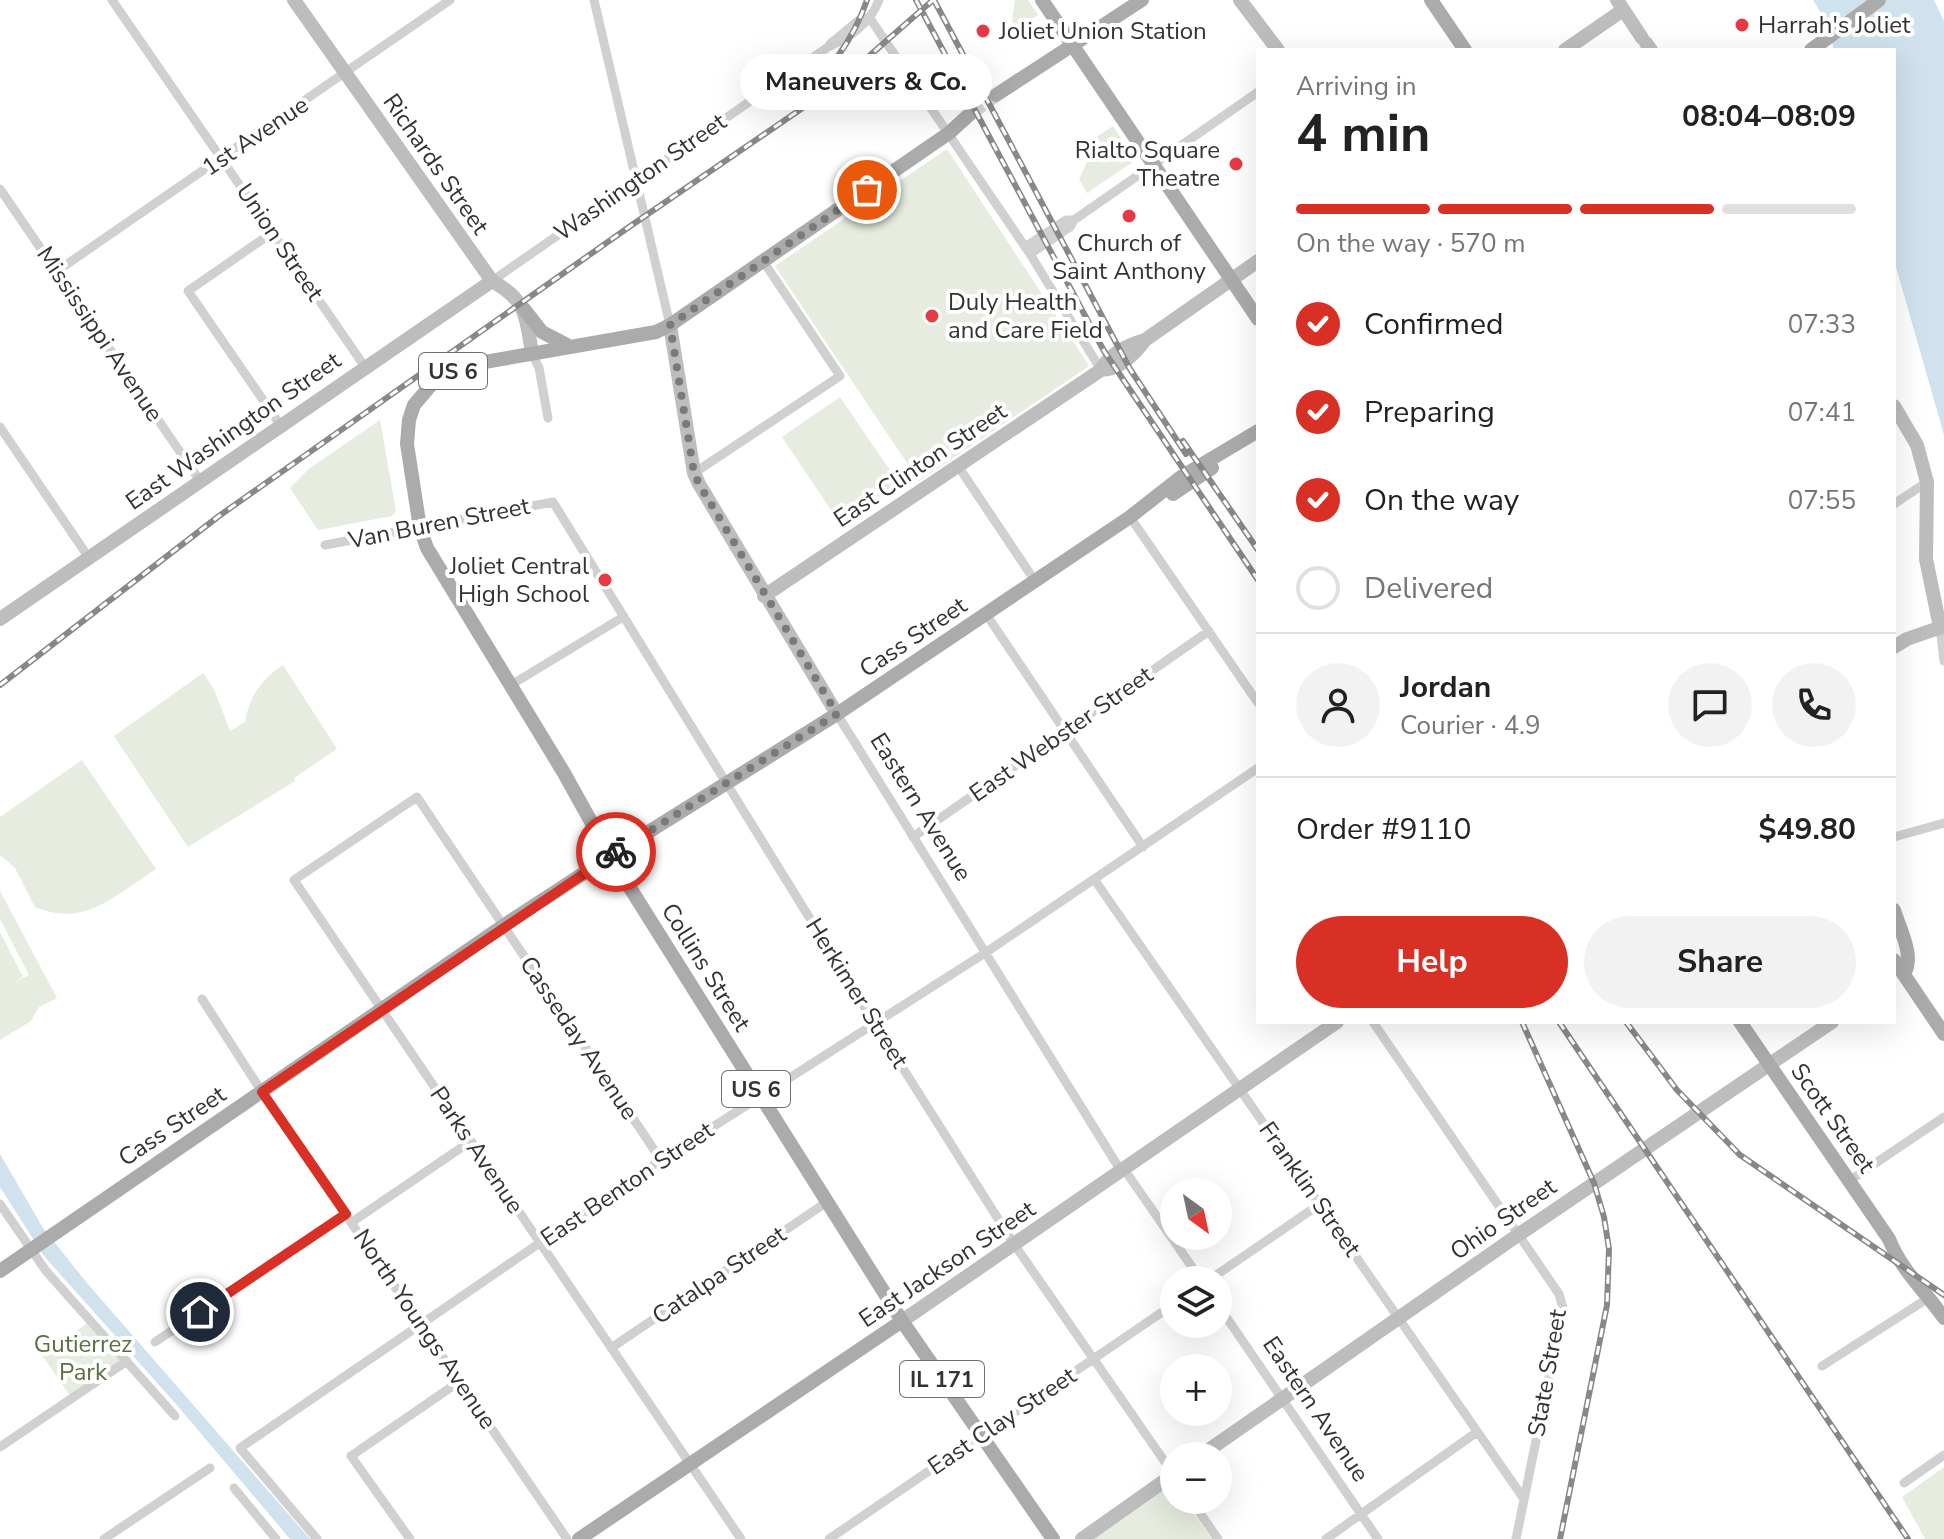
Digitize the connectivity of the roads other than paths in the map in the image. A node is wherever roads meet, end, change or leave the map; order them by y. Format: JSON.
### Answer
{"nodes":[{"id":1,"x":112,"y":0,"type":"edge"},
{"id":2,"x":294,"y":0,"type":"edge"},
{"id":3,"x":450,"y":0,"type":"edge"},
{"id":4,"x":594,"y":0,"type":"edge"},
{"id":5,"x":879,"y":0,"type":"edge"},
{"id":6,"x":1042,"y":0,"type":"edge"},
{"id":7,"x":1142,"y":0,"type":"edge"},
{"id":8,"x":1240,"y":0,"type":"edge"},
{"id":9,"x":1431,"y":0,"type":"edge"},
{"id":10,"x":1879,"y":0,"type":"edge"},
{"id":11,"x":1620,"y":5,"type":"edge"},
{"id":12,"x":869,"y":17,"type":"junction"},
{"id":13,"x":1646,"y":44,"type":"edge"},
{"id":14,"x":1074,"y":47,"type":"junction"},
{"id":15,"x":1276,"y":48,"type":"edge"},
{"id":16,"x":1464,"y":48,"type":"edge"},
{"id":17,"x":1567,"y":48,"type":"edge"},
{"id":18,"x":1814,"y":48,"type":"edge"},
{"id":19,"x":346,"y":74,"type":"junction"},
{"id":20,"x":1256,"y":93,"type":"edge"},
{"id":21,"x":999,"y":100,"type":"tunnel mouth"},
{"id":22,"x":973,"y":117,"type":"tunnel mouth"},
{"id":23,"x":949,"y":133,"type":"junction"},
{"id":24,"x":222,"y":159,"type":"junction"},
{"id":25,"x":1153,"y":165,"type":"junction"},
{"id":26,"x":635,"y":181,"type":"junction"},
{"id":27,"x":0,"y":189,"type":"edge"},
{"id":28,"x":273,"y":232,"type":"junction"},
{"id":29,"x":1028,"y":251,"type":"junction"},
{"id":30,"x":763,"y":261,"type":"junction"},
{"id":31,"x":1256,"y":262,"type":"edge"},
{"id":32,"x":57,"y":271,"type":"junction"},
{"id":33,"x":1231,"y":280,"type":"junction"},
{"id":34,"x":492,"y":281,"type":"junction"},
{"id":35,"x":524,"y":309,"type":"junction"},
{"id":36,"x":1256,"y":316,"type":"edge"},
{"id":37,"x":670,"y":325,"type":"junction"},
{"id":38,"x":571,"y":346,"type":"junction"},
{"id":39,"x":532,"y":353,"type":"junction"},
{"id":40,"x":365,"y":367,"type":"junction"},
{"id":41,"x":1101,"y":370,"type":"junction"},
{"id":42,"x":1896,"y":409,"type":"edge"},
{"id":43,"x":548,"y":418,"type":"dead end"},
{"id":44,"x":281,"y":426,"type":"junction"},
{"id":45,"x":0,"y":427,"type":"edge"},
{"id":46,"x":1256,"y":432,"type":"edge"},
{"id":47,"x":958,"y":466,"type":"junction"},
{"id":48,"x":694,"y":473,"type":"junction"},
{"id":49,"x":200,"y":481,"type":"junction"},
{"id":50,"x":1927,"y":482,"type":"junction"},
{"id":51,"x":553,"y":502,"type":"joint"},
{"id":52,"x":1896,"y":503,"type":"edge"},
{"id":53,"x":1130,"y":517,"type":"junction"},
{"id":54,"x":420,"y":528,"type":"junction"},
{"id":55,"x":325,"y":545,"type":"dead end"},
{"id":56,"x":89,"y":558,"type":"junction"},
{"id":57,"x":1035,"y":581,"type":"junction"},
{"id":58,"x":764,"y":596,"type":"junction"},
{"id":59,"x":986,"y":614,"type":"junction"},
{"id":60,"x":623,"y":617,"type":"junction"},
{"id":61,"x":0,"y":619,"type":"edge"},
{"id":62,"x":1942,"y":627,"type":"edge"},
{"id":63,"x":1209,"y":631,"type":"junction"},
{"id":64,"x":1896,"y":646,"type":"edge"},
{"id":65,"x":1944,"y":661,"type":"edge"},
{"id":66,"x":511,"y":685,"type":"junction"},
{"id":67,"x":1256,"y":700,"type":"edge"},
{"id":68,"x":837,"y":714,"type":"junction"},
{"id":69,"x":1065,"y":732,"type":"junction"},
{"id":70,"x":1256,"y":769,"type":"edge"},
{"id":71,"x":728,"y":783,"type":"junction"},
{"id":72,"x":1944,"y":823,"type":"edge"},
{"id":73,"x":1896,"y":836,"type":"edge"},
{"id":74,"x":913,"y":837,"type":"junction"},
{"id":75,"x":1143,"y":847,"type":"junction"},
{"id":76,"x":610,"y":856,"type":"junction"},
{"id":77,"x":1094,"y":879,"type":"junction"},
{"id":78,"x":294,"y":880,"type":"joint"},
{"id":79,"x":1896,"y":925,"type":"edge"},
{"id":80,"x":503,"y":926,"type":"junction"},
{"id":81,"x":985,"y":953,"type":"junction"},
{"id":82,"x":1899,"y":977,"type":"edge"},
{"id":83,"x":202,"y":999,"type":"dead end"},
{"id":84,"x":382,"y":1010,"type":"junction"},
{"id":85,"x":875,"y":1024,"type":"junction"},
{"id":86,"x":1334,"y":1024,"type":"edge"},
{"id":87,"x":1374,"y":1024,"type":"edge"},
{"id":88,"x":1741,"y":1024,"type":"edge"},
{"id":89,"x":1829,"y":1024,"type":"edge"},
{"id":90,"x":1944,"y":1034,"type":"edge"},
{"id":91,"x":1769,"y":1065,"type":"junction"},
{"id":92,"x":1241,"y":1088,"type":"junction"},
{"id":93,"x":262,"y":1092,"type":"junction"},
{"id":94,"x":761,"y":1096,"type":"junction"},
{"id":95,"x":1944,"y":1117,"type":"edge"},
{"id":96,"x":471,"y":1141,"type":"junction"},
{"id":97,"x":661,"y":1160,"type":"junction"},
{"id":98,"x":1122,"y":1170,"type":"junction"},
{"id":99,"x":1849,"y":1181,"type":"junction"},
{"id":100,"x":827,"y":1202,"type":"junction"},
{"id":101,"x":0,"y":1204,"type":"edge"},
{"id":102,"x":1320,"y":1204,"type":"junction"},
{"id":103,"x":349,"y":1218,"type":"junction"},
{"id":104,"x":1518,"y":1235,"type":"junction"},
{"id":105,"x":540,"y":1243,"type":"junction"},
{"id":106,"x":1014,"y":1244,"type":"junction"},
{"id":107,"x":30,"y":1250,"type":"junction"},
{"id":108,"x":1191,"y":1266,"type":"edge"},
{"id":109,"x":1229,"y":1266,"type":"edge"},
{"id":110,"x":0,"y":1271,"type":"edge"},
{"id":111,"x":1930,"y":1297,"type":"junction"},
{"id":112,"x":1160,"y":1314,"type":"edge"},
{"id":113,"x":1399,"y":1318,"type":"junction"},
{"id":114,"x":1944,"y":1318,"type":"edge"},
{"id":115,"x":902,"y":1321,"type":"junction"},
{"id":116,"x":421,"y":1324,"type":"junction"},
{"id":117,"x":1232,"y":1325,"type":"edge"},
{"id":118,"x":155,"y":1342,"type":"dead end"},
{"id":119,"x":611,"y":1348,"type":"junction"},
{"id":120,"x":1093,"y":1359,"type":"junction"},
{"id":121,"x":127,"y":1361,"type":"junction"},
{"id":122,"x":1822,"y":1366,"type":"dead end"},
{"id":123,"x":460,"y":1381,"type":"junction"},
{"id":124,"x":1283,"y":1398,"type":"junction"},
{"id":125,"x":175,"y":1416,"type":"dead end"},
{"id":126,"x":1477,"y":1432,"type":"junction"},
{"id":127,"x":981,"y":1436,"type":"junction"},
{"id":128,"x":1220,"y":1442,"type":"edge"},
{"id":129,"x":0,"y":1447,"type":"edge"},
{"id":130,"x":1160,"y":1455,"type":"edge"},
{"id":131,"x":1944,"y":1455,"type":"edge"},
{"id":132,"x":690,"y":1464,"type":"junction"},
{"id":133,"x":210,"y":1468,"type":"dead end"},
{"id":134,"x":1904,"y":1483,"type":"dead end"},
{"id":135,"x":1160,"y":1485,"type":"edge"},
{"id":136,"x":234,"y":1488,"type":"dead end"},
{"id":137,"x":1524,"y":1499,"type":"junction"},
{"id":138,"x":1201,"y":1514,"type":"edge"},
{"id":139,"x":1361,"y":1515,"type":"junction"},
{"id":140,"x":104,"y":1539,"type":"edge"},
{"id":141,"x":276,"y":1539,"type":"edge"},
{"id":142,"x":317,"y":1539,"type":"edge"},
{"id":143,"x":410,"y":1539,"type":"edge"},
{"id":144,"x":567,"y":1539,"type":"edge"},
{"id":145,"x":579,"y":1539,"type":"edge"},
{"id":146,"x":741,"y":1539,"type":"edge"},
{"id":147,"x":829,"y":1539,"type":"edge"},
{"id":148,"x":1053,"y":1539,"type":"edge"},
{"id":149,"x":1082,"y":1539,"type":"edge"},
{"id":150,"x":1218,"y":1539,"type":"edge"},
{"id":151,"x":1326,"y":1539,"type":"edge"},
{"id":152,"x":1378,"y":1539,"type":"edge"},
{"id":153,"x":1516,"y":1539,"type":"edge"}],
"edges":[{"from":1,"to":24,"type":"street","name":"Union Street"},
{"from":2,"to":19,"type":"street","name":"Richards Street"},
{"from":3,"to":19,"type":"street","name":"1st Avenue"},
{"from":4,"to":26,"type":"street","name":"Eastern Avenue"},
{"from":5,"to":12,"type":"street"},
{"from":6,"to":14,"type":"main road"},
{"from":7,"to":14,"type":"main road"},
{"from":8,"to":15,"type":"street"},
{"from":9,"to":16,"type":"main road"},
{"from":10,"to":18,"type":"main road"},
{"from":11,"to":13,"type":"street"},
{"from":11,"to":17,"type":"street"},
{"from":12,"to":23,"type":"street"},
{"from":12,"to":26,"type":"street","name":"Washington Street"},
{"from":14,"to":21,"type":"main road"},
{"from":14,"to":25,"type":"main road"},
{"from":19,"to":24,"type":"street","name":"1st Avenue"},
{"from":19,"to":34,"type":"street","name":"Richards Street"},
{"from":20,"to":25,"type":"street"},
{"from":22,"to":23,"type":"main road","number":"US 6"},
{"from":23,"to":29,"type":"street"},
{"from":23,"to":30,"type":"main road","number":"US 6"},
{"from":24,"to":28,"type":"street","name":"Union Street"},
{"from":24,"to":32,"type":"street","name":"1st Avenue"},
{"from":25,"to":29,"type":"street"},
{"from":25,"to":33,"type":"main road"},
{"from":26,"to":34,"type":"street","name":"Washington Street"},
{"from":26,"to":37,"type":"street","name":"Eastern Avenue"},
{"from":27,"to":32,"type":"street","name":"Mississippi Avenue"},
{"from":28,"to":40,"type":"street","name":"Union Street"},
{"from":28,"to":44,"type":"street"},
{"from":29,"to":41,"type":"street"},
{"from":30,"to":37,"type":"main road","number":"US 6"},
{"from":30,"to":48,"type":"street"},
{"from":31,"to":33,"type":"street","name":"East Clinton Street"},
{"from":32,"to":49,"type":"street","name":"Mississippi Avenue"},
{"from":33,"to":36,"type":"main road"},
{"from":33,"to":41,"type":"street","name":"East Clinton Street"},
{"from":34,"to":35,"type":"street","name":"Richards Street"},
{"from":34,"to":40,"type":"street","name":"East Washington Street"},
{"from":35,"to":38,"type":"main road"},
{"from":35,"to":39,"type":"street"},
{"from":37,"to":38,"type":"main road","number":"US 6"},
{"from":37,"to":48,"type":"street","name":"Eastern Avenue"},
{"from":38,"to":39,"type":"main road","number":"US 6"},
{"from":39,"to":43,"type":"street"},
{"from":39,"to":54,"type":"main road","name":"Collins Street","number":"US 6"},
{"from":40,"to":44,"type":"street","name":"East Washington Street"},
{"from":41,"to":47,"type":"street","name":"East Clinton Street"},
{"from":42,"to":50,"type":"street"},
{"from":44,"to":49,"type":"street","name":"East Washington Street"},
{"from":45,"to":56,"type":"street"},
{"from":46,"to":53,"type":"main road","name":"Cass Street"},
{"from":47,"to":57,"type":"street"},
{"from":47,"to":58,"type":"street","name":"East Clinton Street"},
{"from":48,"to":58,"type":"street","name":"Eastern Avenue"},
{"from":49,"to":56,"type":"street","name":"East Washington Street"},
{"from":50,"to":52,"type":"street"},
{"from":50,"to":62,"type":"street"},
{"from":51,"to":54,"type":"street","name":"Van Buren Street"},
{"from":51,"to":60,"type":"street","name":"Herkimer Street"},
{"from":53,"to":57,"type":"main road","name":"Cass Street"},
{"from":53,"to":63,"type":"street"},
{"from":54,"to":55,"type":"street","name":"Van Buren Street"},
{"from":54,"to":66,"type":"main road","name":"Collins Street","number":"US 6"},
{"from":56,"to":61,"type":"street","name":"East Washington Street"},
{"from":57,"to":59,"type":"main road","name":"Cass Street"},
{"from":58,"to":68,"type":"street","name":"Eastern Avenue"},
{"from":59,"to":68,"type":"main road","name":"Cass Street"},
{"from":59,"to":69,"type":"street"},
{"from":60,"to":66,"type":"street"},
{"from":60,"to":71,"type":"street","name":"Herkimer Street"},
{"from":62,"to":64,"type":"street"},
{"from":62,"to":65,"type":"street"},
{"from":63,"to":67,"type":"street"},
{"from":63,"to":69,"type":"street","name":"East Webster Street"},
{"from":66,"to":76,"type":"main road","name":"Collins Street","number":"US 6"},
{"from":68,"to":71,"type":"main road","name":"Cass Street"},
{"from":68,"to":74,"type":"street","name":"Eastern Avenue"},
{"from":69,"to":74,"type":"street","name":"East Webster Street"},
{"from":69,"to":75,"type":"street"},
{"from":70,"to":75,"type":"street","name":"East Benton Street"},
{"from":71,"to":76,"type":"main road","name":"Cass Street"},
{"from":71,"to":85,"type":"street","name":"Herkimer Street"},
{"from":72,"to":73,"type":"street"},
{"from":74,"to":81,"type":"street","name":"Eastern Avenue"},
{"from":75,"to":77,"type":"street","name":"East Benton Street"},
{"from":76,"to":80,"type":"main road","name":"Cass Street"},
{"from":76,"to":94,"type":"main road","name":"Collins Street","number":"US 6"},
{"from":77,"to":81,"type":"street","name":"East Benton Street"},
{"from":77,"to":92,"type":"street","name":"Franklin Street"},
{"from":78,"to":80,"type":"street","name":"Casseday Avenue"},
{"from":78,"to":84,"type":"street","name":"Parks Avenue"},
{"from":79,"to":82,"type":"main road"},
{"from":80,"to":84,"type":"main road","name":"Cass Street"},
{"from":80,"to":97,"type":"street","name":"Casseday Avenue"},
{"from":81,"to":85,"type":"street","name":"East Benton Street"},
{"from":81,"to":98,"type":"street","name":"Eastern Avenue"},
{"from":82,"to":90,"type":"main road"},
{"from":83,"to":93,"type":"street","name":"North Youngs Avenue"},
{"from":84,"to":93,"type":"main road","name":"Cass Street"},
{"from":84,"to":96,"type":"street","name":"Parks Avenue"},
{"from":85,"to":94,"type":"street","name":"East Benton Street"},
{"from":85,"to":106,"type":"street","name":"Herkimer Street"},
{"from":86,"to":92,"type":"street","name":"East Jackson Street"},
{"from":87,"to":104,"type":"street","name":"State Street"},
{"from":88,"to":91,"type":"main road","name":"Scott Street"},
{"from":89,"to":91,"type":"street","name":"Ohio Street"},
{"from":91,"to":99,"type":"main road","name":"Scott Street"},
{"from":91,"to":104,"type":"street","name":"Ohio Street"},
{"from":92,"to":98,"type":"street","name":"East Jackson Street"},
{"from":92,"to":102,"type":"street","name":"Franklin Street"},
{"from":93,"to":103,"type":"street","name":"North Youngs Avenue"},
{"from":93,"to":107,"type":"main road","name":"Cass Street"},
{"from":94,"to":97,"type":"street","name":"East Benton Street"},
{"from":94,"to":100,"type":"main road","name":"Collins Street","number":"US 6"},
{"from":95,"to":99,"type":"street"},
{"from":96,"to":103,"type":"street"},
{"from":96,"to":105,"type":"street","name":"Parks Avenue"},
{"from":97,"to":105,"type":"street","name":"East Benton Street"},
{"from":98,"to":106,"type":"street","name":"East Jackson Street"},
{"from":98,"to":108,"type":"street","name":"Eastern Avenue"},
{"from":99,"to":111,"type":"main road","name":"Scott Street"},
{"from":100,"to":115,"type":"main road","name":"Collins Street","number":"US 6"},
{"from":100,"to":119,"type":"street","name":"Catalpa Street"},
{"from":101,"to":107,"type":"street"},
{"from":102,"to":109,"type":"street"},
{"from":102,"to":113,"type":"street","name":"Franklin Street"},
{"from":103,"to":116,"type":"street","name":"North Youngs Avenue"},
{"from":103,"to":118,"type":"street"},
{"from":104,"to":113,"type":"street","name":"Ohio Street"},
{"from":104,"to":137,"type":"street","name":"State Street"},
{"from":105,"to":116,"type":"street","name":"East Benton Street"},
{"from":105,"to":119,"type":"street","name":"Parks Avenue"},
{"from":106,"to":115,"type":"street","name":"East Jackson Street"},
{"from":106,"to":120,"type":"street","name":"Herkimer Street"},
{"from":107,"to":110,"type":"main road","name":"Cass Street"},
{"from":107,"to":121,"type":"street"},
{"from":111,"to":114,"type":"main road","name":"Scott Street"},
{"from":111,"to":122,"type":"street"},
{"from":112,"to":120,"type":"street","name":"East Clay Street"},
{"from":113,"to":124,"type":"street","name":"Ohio Street"},
{"from":113,"to":126,"type":"street","name":"Franklin Street"},
{"from":115,"to":127,"type":"main road","name":"Collins Street","number":"IL 171"},
{"from":115,"to":132,"type":"main road","name":"East Jackson Street"},
{"from":116,"to":123,"type":"street","name":"North Youngs Avenue"},
{"from":116,"to":142,"type":"street","name":"East Benton Street"},
{"from":117,"to":124,"type":"street","name":"Eastern Avenue"},
{"from":119,"to":132,"type":"street","name":"Parks Avenue"},
{"from":120,"to":127,"type":"street","name":"East Clay Street"},
{"from":120,"to":130,"type":"street","name":"Herkimer Street"},
{"from":121,"to":125,"type":"street"},
{"from":121,"to":129,"type":"street"},
{"from":123,"to":143,"type":"street"},
{"from":123,"to":144,"type":"street","name":"North Youngs Avenue"},
{"from":124,"to":128,"type":"street","name":"Ohio Street"},
{"from":124,"to":139,"type":"street","name":"Eastern Avenue"},
{"from":126,"to":137,"type":"street","name":"Franklin Street"},
{"from":126,"to":139,"type":"street"},
{"from":127,"to":147,"type":"street","name":"East Clay Street"},
{"from":127,"to":148,"type":"main road","name":"Collins Street","number":"IL 171"},
{"from":131,"to":134,"type":"street"},
{"from":132,"to":145,"type":"main road","name":"East Jackson Street"},
{"from":132,"to":146,"type":"street","name":"Parks Avenue"},
{"from":133,"to":140,"type":"street"},
{"from":135,"to":149,"type":"street"},
{"from":136,"to":141,"type":"street"},
{"from":137,"to":153,"type":"street","name":"State Street"},
{"from":138,"to":150,"type":"street"},
{"from":139,"to":151,"type":"street"},
{"from":139,"to":152,"type":"street","name":"Eastern Avenue"}]}
